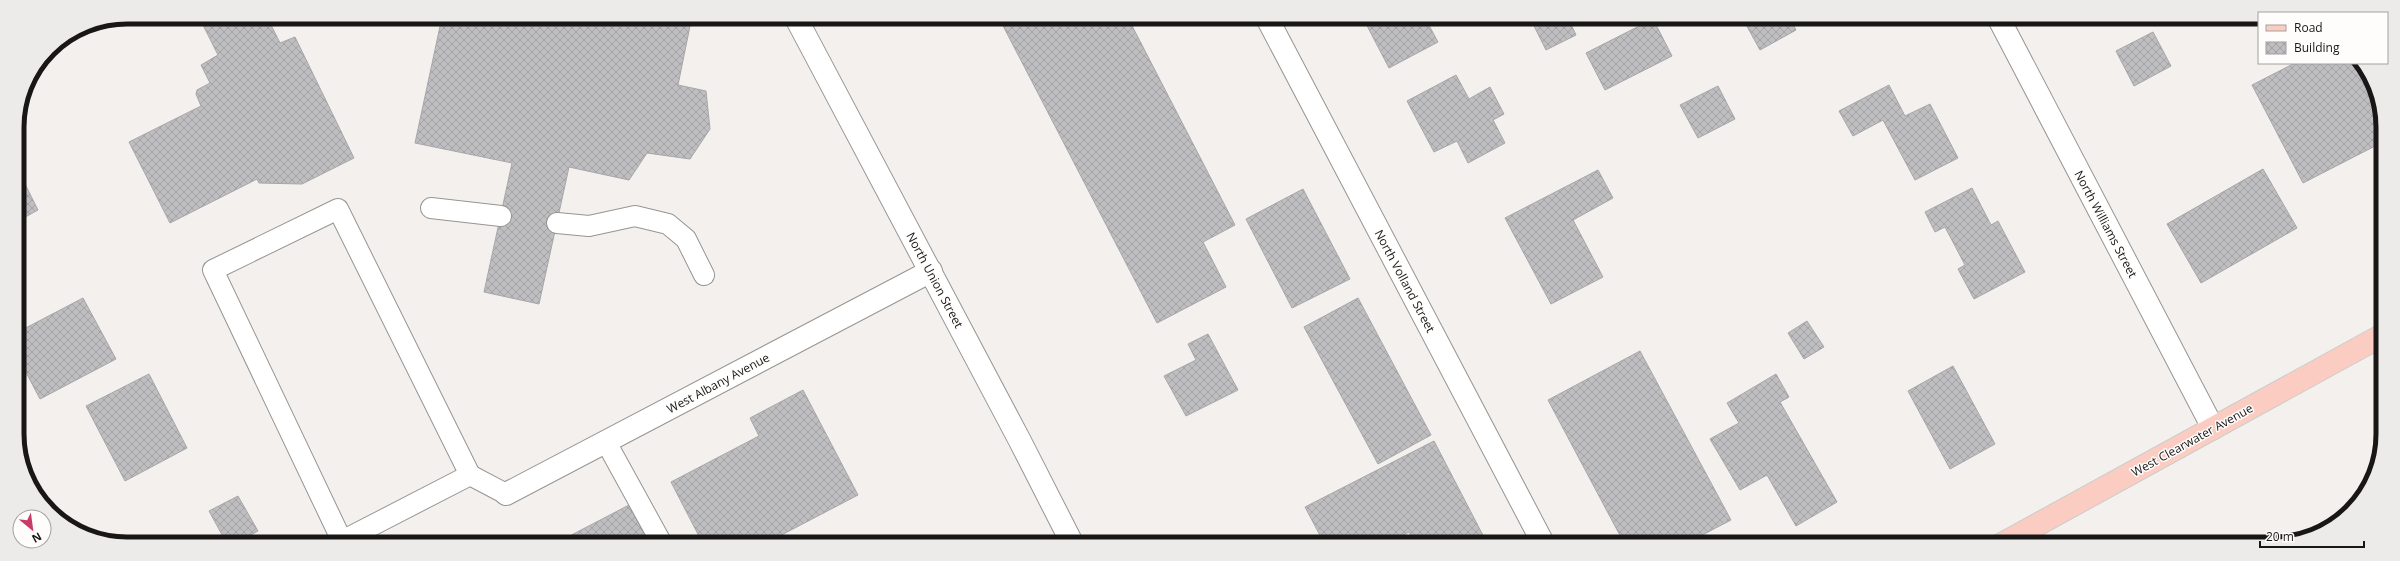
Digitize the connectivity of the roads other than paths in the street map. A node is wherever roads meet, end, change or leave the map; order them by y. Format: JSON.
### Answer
{"nodes":[{"id":1,"x":799,"y":24,"type":"edge"},
{"id":2,"x":1270,"y":24,"type":"edge"},
{"id":3,"x":2002,"y":24,"type":"edge"},
{"id":4,"x":431,"y":208,"type":"dead end"},
{"id":5,"x":501,"y":216,"type":"dead end"},
{"id":6,"x":557,"y":223,"type":"dead end"},
{"id":7,"x":931,"y":271,"type":"junction"},
{"id":8,"x":704,"y":275,"type":"dead end"},
{"id":9,"x":2376,"y":339,"type":"edge"},
{"id":10,"x":2213,"y":428,"type":"junction"},
{"id":11,"x":606,"y":442,"type":"junction"},
{"id":12,"x":470,"y":475,"type":"junction"},
{"id":13,"x":506,"y":494,"type":"joint"},
{"id":14,"x":340,"y":537,"type":"edge"},
{"id":15,"x":350,"y":537,"type":"edge"},
{"id":16,"x":658,"y":537,"type":"edge"},
{"id":17,"x":1069,"y":537,"type":"edge"},
{"id":18,"x":1540,"y":537,"type":"edge"},
{"id":19,"x":2015,"y":537,"type":"edge"}],
"edges":[{"from":1,"to":7,"type":"street","name":"North Union Street"},
{"from":2,"to":18,"type":"street","name":"North Volland Street"},
{"from":3,"to":10,"type":"street","name":"North Williams Street"},
{"from":4,"to":5,"type":"lane"},
{"from":6,"to":8,"type":"lane"},
{"from":7,"to":11,"type":"street","name":"West Albany Avenue"},
{"from":7,"to":17,"type":"street","name":"North Union Street"},
{"from":9,"to":10,"type":"main road","name":"West Clearwater Avenue"},
{"from":10,"to":19,"type":"main road","name":"West Clearwater Avenue"},
{"from":11,"to":13,"type":"street","name":"West Albany Avenue"},
{"from":11,"to":16,"type":"lane"},
{"from":12,"to":13,"type":"lane"},
{"from":12,"to":14,"type":"lane"},
{"from":12,"to":15,"type":"lane"}]}
